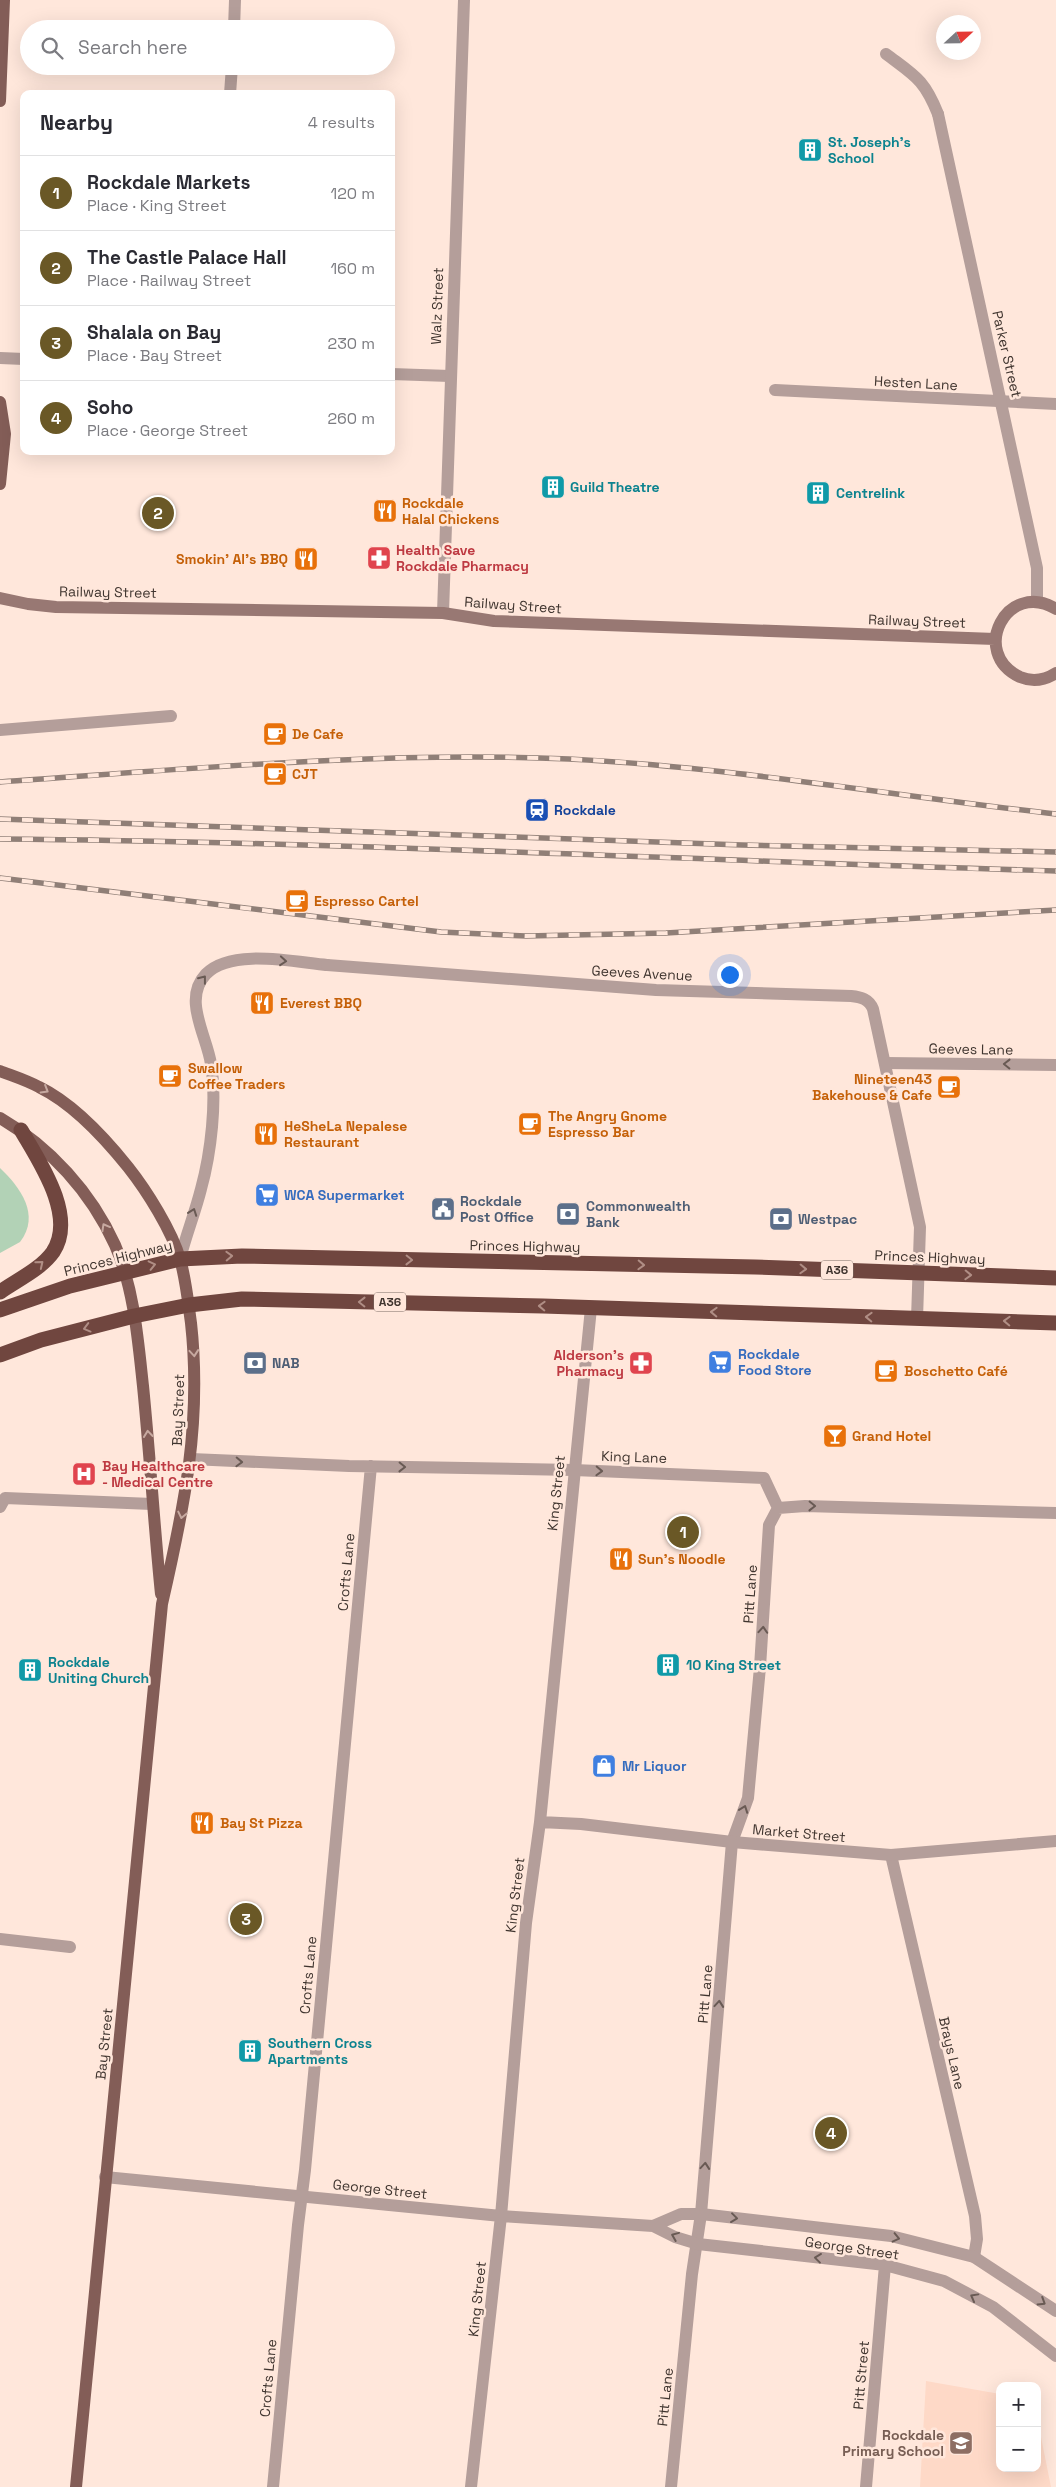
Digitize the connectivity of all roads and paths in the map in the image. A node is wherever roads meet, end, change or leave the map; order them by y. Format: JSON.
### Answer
{"nodes":[{"id":1,"x":4,"y":0,"type":"edge"},
{"id":2,"x":235,"y":0,"type":"edge"},
{"id":3,"x":464,"y":0,"type":"edge"},
{"id":4,"x":234,"y":20,"type":"edge"},
{"id":5,"x":886,"y":54,"type":"dead end"},
{"id":6,"x":231,"y":75,"type":"edge"},
{"id":7,"x":230,"y":90,"type":"edge"},
{"id":8,"x":0,"y":101,"type":"edge"},
{"id":9,"x":0,"y":358,"type":"edge"},
{"id":10,"x":20,"y":360,"type":"edge"},
{"id":11,"x":395,"y":374,"type":"edge"},
{"id":12,"x":450,"y":376,"type":"junction"},
{"id":13,"x":775,"y":390,"type":"dead end"},
{"id":14,"x":0,"y":402,"type":"edge"},
{"id":15,"x":1002,"y":402,"type":"junction"},
{"id":16,"x":1056,"y":404,"type":"edge"},
{"id":17,"x":0,"y":484,"type":"edge"},
{"id":18,"x":0,"y":598,"type":"edge"},
{"id":19,"x":1036,"y":602,"type":"junction"},
{"id":20,"x":1056,"y":609,"type":"edge"},
{"id":21,"x":443,"y":613,"type":"junction"},
{"id":22,"x":995,"y":639,"type":"junction"},
{"id":23,"x":1056,"y":673,"type":"edge"},
{"id":24,"x":171,"y":716,"type":"dead end"},
{"id":25,"x":0,"y":730,"type":"edge"},
{"id":26,"x":885,"y":1063,"type":"junction"},
{"id":27,"x":1056,"y":1065,"type":"edge"},
{"id":28,"x":0,"y":1071,"type":"edge"},
{"id":29,"x":0,"y":1118,"type":"edge"},
{"id":30,"x":21,"y":1130,"type":"junction"},
{"id":31,"x":180,"y":1259,"type":"junction"},
{"id":32,"x":124,"y":1271,"type":"junction"},
{"id":33,"x":919,"y":1274,"type":"junction"},
{"id":34,"x":1056,"y":1278,"type":"edge"},
{"id":35,"x":0,"y":1292,"type":"edge"},
{"id":36,"x":188,"y":1305,"type":"junction"},
{"id":37,"x":591,"y":1308,"type":"junction"},
{"id":38,"x":0,"y":1310,"type":"edge"},
{"id":39,"x":134,"y":1316,"type":"junction"},
{"id":40,"x":918,"y":1319,"type":"junction"},
{"id":41,"x":1056,"y":1323,"type":"edge"},
{"id":42,"x":0,"y":1355,"type":"edge"},
{"id":43,"x":191,"y":1460,"type":"junction"},
{"id":44,"x":371,"y":1466,"type":"junction"},
{"id":45,"x":574,"y":1470,"type":"junction"},
{"id":46,"x":152,"y":1504,"type":"junction"},
{"id":47,"x":0,"y":1507,"type":"edge"},
{"id":48,"x":778,"y":1508,"type":"junction"},
{"id":49,"x":1056,"y":1513,"type":"edge"},
{"id":50,"x":162,"y":1604,"type":"junction"},
{"id":51,"x":540,"y":1822,"type":"junction"},
{"id":52,"x":1056,"y":1841,"type":"edge"},
{"id":53,"x":732,"y":1842,"type":"junction"},
{"id":54,"x":891,"y":1856,"type":"junction"},
{"id":55,"x":0,"y":1939,"type":"edge"},
{"id":56,"x":70,"y":1947,"type":"dead end"},
{"id":57,"x":105,"y":2178,"type":"junction"},
{"id":58,"x":302,"y":2196,"type":"junction"},
{"id":59,"x":701,"y":2214,"type":"junction"},
{"id":60,"x":501,"y":2216,"type":"junction"},
{"id":61,"x":653,"y":2226,"type":"junction"},
{"id":62,"x":698,"y":2244,"type":"junction"},
{"id":63,"x":974,"y":2257,"type":"junction"},
{"id":64,"x":885,"y":2265,"type":"junction"},
{"id":65,"x":1056,"y":2311,"type":"edge"},
{"id":66,"x":1056,"y":2356,"type":"edge"},
{"id":67,"x":76,"y":2487,"type":"edge"},
{"id":68,"x":273,"y":2487,"type":"edge"},
{"id":69,"x":471,"y":2487,"type":"edge"},
{"id":70,"x":671,"y":2487,"type":"edge"},
{"id":71,"x":866,"y":2487,"type":"edge"}],
"edges":[{"from":1,"to":8,"type":"main road"},
{"from":2,"to":4,"type":"street"},
{"from":3,"to":12,"type":"street","name":"Walz Street"},
{"from":5,"to":15,"type":"street","name":"Parker Street"},
{"from":6,"to":7,"type":"street"},
{"from":9,"to":10,"type":"street"},
{"from":11,"to":12,"type":"street"},
{"from":12,"to":21,"type":"street","name":"Walz Street"},
{"from":13,"to":15,"type":"street","name":"Hesten Lane"},
{"from":14,"to":17,"type":"main road"},
{"from":15,"to":16,"type":"street","name":"Hesten Lane"},
{"from":15,"to":19,"type":"street","name":"Parker Street"},
{"from":18,"to":21,"type":"street","name":"Railway Street"},
{"from":19,"to":20,"type":"street"},
{"from":19,"to":22,"type":"street"},
{"from":21,"to":22,"type":"street","name":"Railway Street"},
{"from":22,"to":23,"type":"street"},
{"from":24,"to":25,"type":"street"},
{"from":27,"to":26,"type":"street","name":"Geeves Lane","one_way":true},
{"from":31,"to":26,"type":"street","name":"Geeves Avenue","one_way":true},
{"from":26,"to":33,"type":"street","name":"Geeves Avenue"},
{"from":28,"to":31,"type":"main road","name":"Bay Street","one_way":true},
{"from":29,"to":30,"type":"main road","name":"Bay Street"},
{"from":32,"to":30,"type":"main road","name":"Bay Street","one_way":true},
{"from":35,"to":30,"type":"highway","one_way":true},
{"from":32,"to":31,"type":"highway","name":"Princes Highway","number":"A36","one_way":true},
{"from":31,"to":33,"type":"highway","name":"Princes Highway","number":"A36","one_way":true},
{"from":31,"to":36,"type":"main road","name":"Bay Street"},
{"from":32,"to":38,"type":"highway","name":"Princes Highway","number":"A36"},
{"from":32,"to":39,"type":"main road","name":"Bay Street"},
{"from":33,"to":34,"type":"highway","name":"Princes Highway","number":"A36","one_way":true},
{"from":33,"to":40,"type":"street","name":"Geeves Avenue"},
{"from":37,"to":36,"type":"highway","number":"A36","one_way":true},
{"from":36,"to":39,"type":"highway","number":"A36"},
{"from":36,"to":43,"type":"main road","name":"Bay Street","one_way":true},
{"from":40,"to":37,"type":"highway","number":"A36","one_way":true},
{"from":37,"to":45,"type":"street","name":"King Street"},
{"from":39,"to":42,"type":"highway","number":"A36","one_way":true},
{"from":46,"to":39,"type":"main road","name":"Bay Street","one_way":true},
{"from":41,"to":40,"type":"highway","number":"A36","one_way":true},
{"from":43,"to":44,"type":"street","name":"King Lane","one_way":true},
{"from":43,"to":50,"type":"main road","name":"Bay Street","one_way":true},
{"from":44,"to":45,"type":"street","name":"King Lane","one_way":true},
{"from":44,"to":58,"type":"street","name":"Crofts Lane"},
{"from":45,"to":48,"type":"street","name":"King Lane","one_way":true},
{"from":45,"to":51,"type":"street","name":"King Street"},
{"from":46,"to":47,"type":"street"},
{"from":46,"to":50,"type":"main road","name":"Bay Street"},
{"from":48,"to":49,"type":"street","one_way":true},
{"from":53,"to":48,"type":"street","name":"Pitt Lane","one_way":true},
{"from":50,"to":57,"type":"main road","name":"Bay Street"},
{"from":51,"to":53,"type":"street","name":"Market Street"},
{"from":51,"to":60,"type":"street","name":"King Street"},
{"from":52,"to":54,"type":"street","name":"Market Street"},
{"from":53,"to":54,"type":"street","name":"Market Street"},
{"from":59,"to":53,"type":"street","name":"Pitt Lane","one_way":true},
{"from":54,"to":63,"type":"street","name":"Brays Lane"},
{"from":55,"to":56,"type":"street"},
{"from":57,"to":58,"type":"street","name":"George Street"},
{"from":57,"to":67,"type":"main road","name":"Bay Street"},
{"from":58,"to":60,"type":"street","name":"George Street"},
{"from":58,"to":68,"type":"street","name":"Crofts Lane"},
{"from":59,"to":61,"type":"street","name":"George Street"},
{"from":59,"to":62,"type":"street","name":"Pitt Lane"},
{"from":59,"to":63,"type":"street","name":"George Street","one_way":true},
{"from":60,"to":61,"type":"street","name":"George Street"},
{"from":60,"to":69,"type":"street","name":"King Street"},
{"from":62,"to":61,"type":"street","name":"George Street","one_way":true},
{"from":64,"to":62,"type":"street","name":"George Street","one_way":true},
{"from":62,"to":70,"type":"street","name":"Pitt Lane"},
{"from":63,"to":65,"type":"street","name":"George Street","one_way":true},
{"from":66,"to":64,"type":"street","name":"George Street","one_way":true},
{"from":64,"to":71,"type":"street","name":"Pitt Street"}]}
